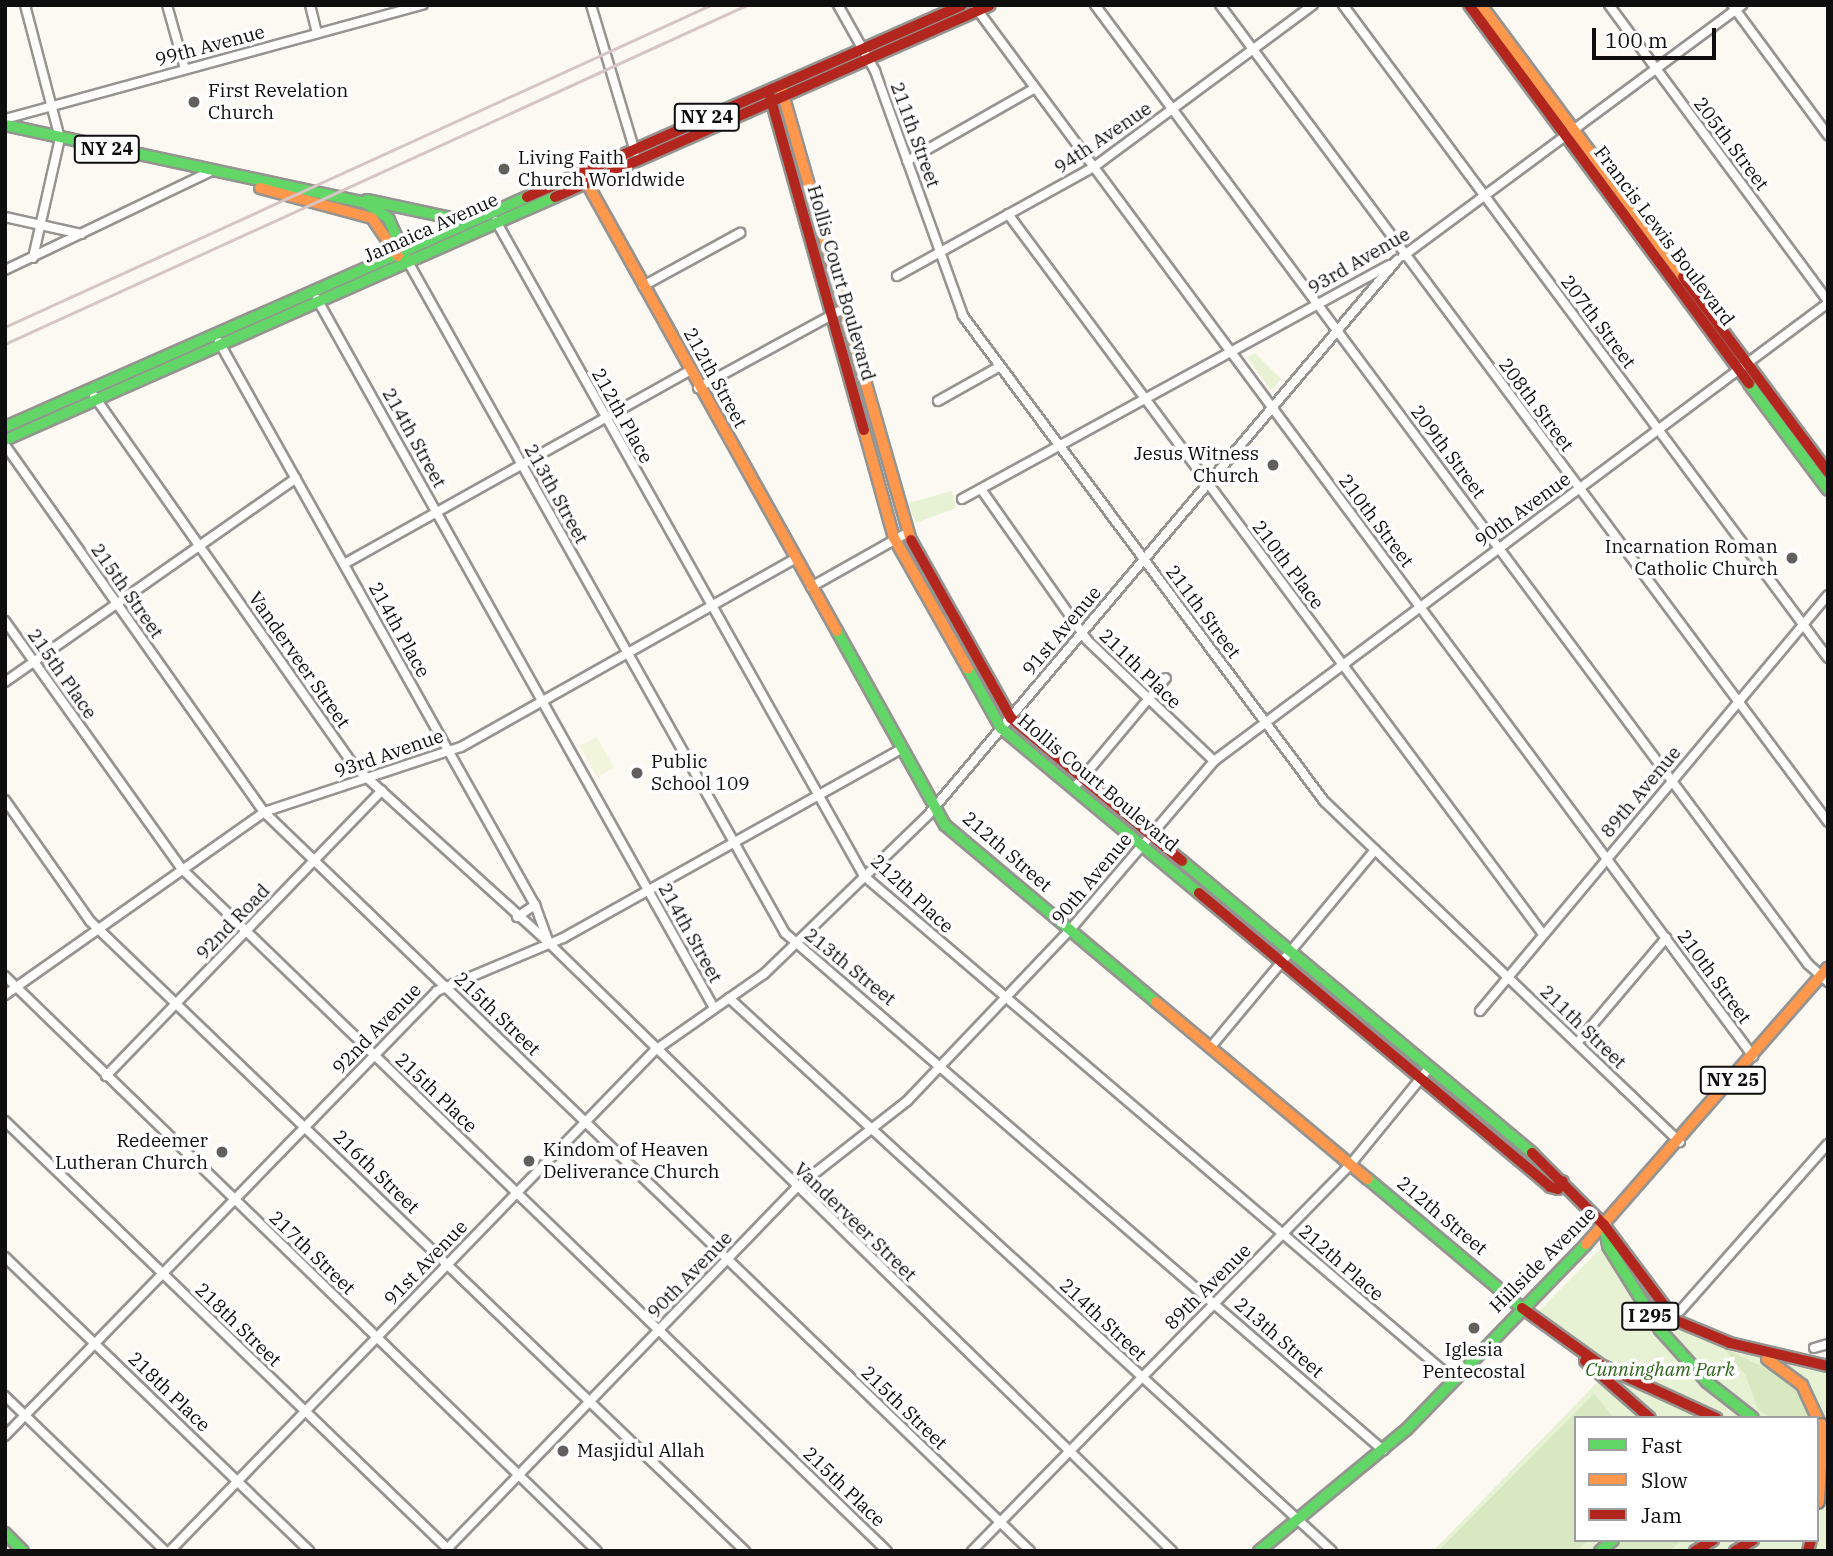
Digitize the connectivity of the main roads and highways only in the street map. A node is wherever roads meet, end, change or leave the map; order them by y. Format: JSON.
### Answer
{"nodes":[{"id":1,"x":962,"y":5,"type":"edge"},
{"id":2,"x":1469,"y":5,"type":"edge"},
{"id":3,"x":1481,"y":5,"type":"edge"},
{"id":4,"x":981,"y":7,"type":"edge"},
{"id":5,"x":776,"y":95,"type":"junction"},
{"id":6,"x":5,"y":125,"type":"edge"},
{"id":7,"x":1570,"y":133,"type":"junction"},
{"id":8,"x":210,"y":172,"type":"junction"},
{"id":9,"x":583,"y":177,"type":"junction"},
{"id":10,"x":814,"y":198,"type":"junction"},
{"id":11,"x":354,"y":199,"type":"junction"},
{"id":12,"x":799,"y":203,"type":"junction"},
{"id":13,"x":492,"y":215,"type":"junction"},
{"id":14,"x":465,"y":221,"type":"junction"},
{"id":15,"x":401,"y":254,"type":"junction"},
{"id":16,"x":822,"y":257,"type":"junction"},
{"id":17,"x":837,"y":311,"type":"junction"},
{"id":18,"x":1743,"y":366,"type":"junction"},
{"id":19,"x":867,"y":387,"type":"junction"},
{"id":20,"x":851,"y":392,"type":"junction"},
{"id":21,"x":94,"y":395,"type":"junction"},
{"id":22,"x":5,"y":427,"type":"edge"},
{"id":23,"x":5,"y":440,"type":"edge"},
{"id":24,"x":888,"y":462,"type":"junction"},
{"id":25,"x":874,"y":467,"type":"junction"},
{"id":26,"x":1828,"y":472,"type":"edge"},
{"id":27,"x":1828,"y":490,"type":"edge"},
{"id":28,"x":901,"y":535,"type":"junction"},
{"id":29,"x":1826,"y":976,"type":"edge"},
{"id":30,"x":1604,"y":1225,"type":"junction"},
{"id":31,"x":1522,"y":1308,"type":"junction"},
{"id":32,"x":1714,"y":1338,"type":"junction"},
{"id":33,"x":1574,"y":1348,"type":"junction"},
{"id":34,"x":1828,"y":1366,"type":"edge"},
{"id":35,"x":1603,"y":1379,"type":"junction"},
{"id":36,"x":1634,"y":1416,"type":"edge"},
{"id":37,"x":1648,"y":1416,"type":"edge"},
{"id":38,"x":1712,"y":1416,"type":"edge"},
{"id":39,"x":1751,"y":1416,"type":"edge"},
{"id":40,"x":1818,"y":1416,"type":"edge"},
{"id":41,"x":1819,"y":1420,"type":"edge"},
{"id":42,"x":1819,"y":1464,"type":"edge"},
{"id":43,"x":5,"y":1533,"type":"edge"},
{"id":44,"x":23,"y":1551,"type":"edge"},
{"id":45,"x":1259,"y":1551,"type":"edge"}],
"edges":[{"from":1,"to":5,"type":"main road","name":"Jamaica Avenue"},
{"from":2,"to":7,"type":"main road","name":"Francis Lewis Boulevard"},
{"from":3,"to":7,"type":"main road","name":"Francis Lewis Boulevard"},
{"from":4,"to":5,"type":"main road","name":"Jamaica Avenue"},
{"from":5,"to":9,"type":"main road","name":"Jamaica Avenue"},
{"from":5,"to":10,"type":"main road","name":"Hollis Court Boulevard"},
{"from":5,"to":12,"type":"main road","name":"Hollis Court Boulevard"},
{"from":6,"to":8,"type":"main road","number":"NY 24"},
{"from":7,"to":18,"type":"main road","name":"Francis Lewis Boulevard"},
{"from":8,"to":11,"type":"main road","number":"NY 24"},
{"from":8,"to":15,"type":"main road","number":"NY 24"},
{"from":9,"to":13,"type":"main road","name":"Jamaica Avenue"},
{"from":9,"to":31,"type":"main road","name":"212th Street"},
{"from":10,"to":12,"type":"main road"},
{"from":10,"to":16,"type":"main road","name":"Hollis Court Boulevard"},
{"from":11,"to":14,"type":"main road","number":"NY 24"},
{"from":11,"to":15,"type":"main road"},
{"from":12,"to":16,"type":"main road","name":"Hollis Court Boulevard"},
{"from":13,"to":14,"type":"main road","name":"Jamaica Avenue"},
{"from":13,"to":15,"type":"main road","name":"Jamaica Avenue"},
{"from":14,"to":15,"type":"main road","name":"Jamaica Avenue"},
{"from":15,"to":21,"type":"main road","name":"Jamaica Avenue"},
{"from":16,"to":17,"type":"main road","name":"Hollis Court Boulevard"},
{"from":17,"to":19,"type":"main road","name":"Hollis Court Boulevard"},
{"from":17,"to":20,"type":"main road","name":"Hollis Court Boulevard"},
{"from":18,"to":26,"type":"main road","name":"Francis Lewis Boulevard"},
{"from":18,"to":27,"type":"main road","name":"Francis Lewis Boulevard"},
{"from":19,"to":20,"type":"main road"},
{"from":19,"to":24,"type":"main road","name":"Hollis Court Boulevard"},
{"from":20,"to":25,"type":"main road","name":"Hollis Court Boulevard"},
{"from":21,"to":22,"type":"main road","name":"Jamaica Avenue"},
{"from":21,"to":23,"type":"main road","name":"Jamaica Avenue"},
{"from":24,"to":25,"type":"main road"},
{"from":24,"to":28,"type":"main road","name":"Hollis Court Boulevard"},
{"from":25,"to":28,"type":"main road","name":"Hollis Court Boulevard"},
{"from":28,"to":30,"type":"main road","name":"Hollis Court Boulevard"},
{"from":29,"to":30,"type":"main road","name":"Hillside Avenue","number":"NY 25"},
{"from":30,"to":31,"type":"main road","name":"Hillside Avenue","number":"NY 25"},
{"from":30,"to":32,"type":"main road"},
{"from":30,"to":39,"type":"main road","number":"I 295"},
{"from":31,"to":33,"type":"main road","name":"212th Street"},
{"from":31,"to":45,"type":"main road","name":"Hillside Avenue","number":"NY 25"},
{"from":32,"to":34,"type":"main road"},
{"from":32,"to":40,"type":"main road","bridge":true},
{"from":33,"to":35,"type":"main road"},
{"from":33,"to":38,"type":"main road"},
{"from":35,"to":36,"type":"main road"},
{"from":35,"to":37,"type":"main road"},
{"from":41,"to":42,"type":"main road","bridge":true},
{"from":43,"to":44,"type":"main road"}]}
